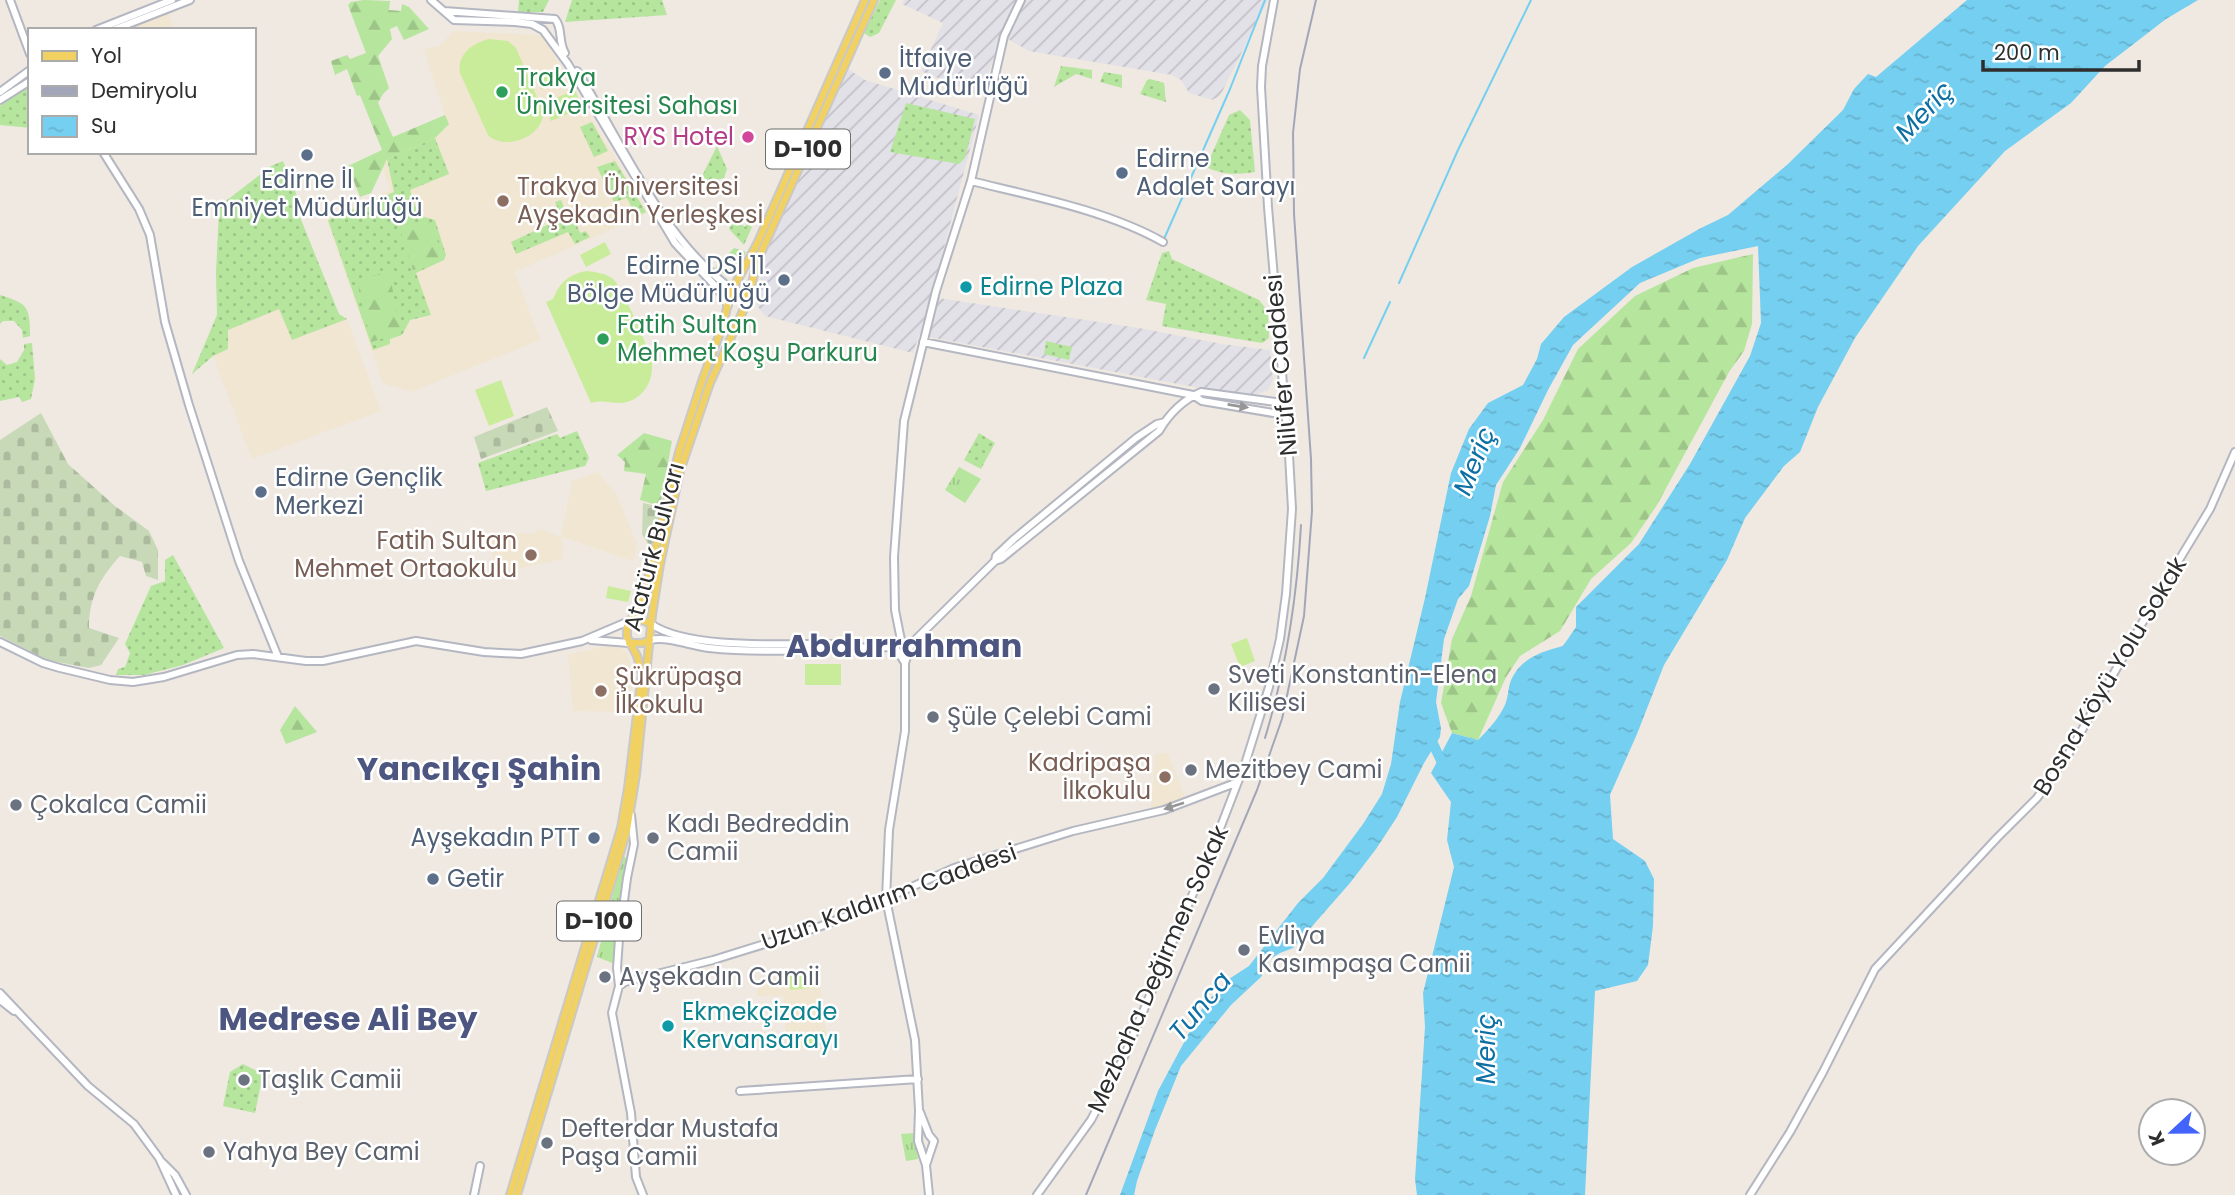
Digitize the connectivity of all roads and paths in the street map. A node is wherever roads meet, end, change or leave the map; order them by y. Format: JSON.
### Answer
{"nodes":[{"id":1,"x":10,"y":0,"type":"edge"},
{"id":2,"x":172,"y":0,"type":"edge"},
{"id":3,"x":190,"y":0,"type":"edge"},
{"id":4,"x":431,"y":0,"type":"edge"},
{"id":5,"x":865,"y":0,"type":"edge"},
{"id":6,"x":874,"y":0,"type":"edge"},
{"id":7,"x":1021,"y":0,"type":"edge"},
{"id":8,"x":1274,"y":0,"type":"edge"},
{"id":9,"x":515,"y":19,"type":"junction"},
{"id":10,"x":101,"y":28,"type":"edge"},
{"id":11,"x":118,"y":28,"type":"edge"},
{"id":12,"x":559,"y":33,"type":"junction"},
{"id":13,"x":548,"y":35,"type":"junction"},
{"id":14,"x":28,"y":49,"type":"edge"},
{"id":15,"x":28,"y":71,"type":"edge"},
{"id":16,"x":28,"y":82,"type":"edge"},
{"id":17,"x":0,"y":92,"type":"edge"},
{"id":18,"x":0,"y":100,"type":"edge"},
{"id":19,"x":104,"y":154,"type":"edge"},
{"id":20,"x":971,"y":181,"type":"junction"},
{"id":21,"x":1163,"y":242,"type":"dead end"},
{"id":22,"x":733,"y":290,"type":"junction"},
{"id":23,"x":748,"y":300,"type":"junction"},
{"id":24,"x":728,"y":305,"type":"junction"},
{"id":25,"x":741,"y":314,"type":"junction"},
{"id":26,"x":923,"y":342,"type":"junction"},
{"id":27,"x":1193,"y":395,"type":"junction"},
{"id":28,"x":1283,"y":403,"type":"junction"},
{"id":29,"x":1284,"y":415,"type":"junction"},
{"id":30,"x":2235,"y":452,"type":"edge"},
{"id":31,"x":629,"y":621,"type":"junction"},
{"id":32,"x":651,"y":624,"type":"junction"},
{"id":33,"x":650,"y":640,"type":"junction"},
{"id":34,"x":901,"y":640,"type":"junction"},
{"id":35,"x":582,"y":641,"type":"junction"},
{"id":36,"x":0,"y":642,"type":"edge"},
{"id":37,"x":629,"y":643,"type":"junction"},
{"id":38,"x":699,"y":643,"type":"junction"},
{"id":39,"x":911,"y":648,"type":"junction"},
{"id":40,"x":897,"y":649,"type":"junction"},
{"id":41,"x":278,"y":657,"type":"junction"},
{"id":42,"x":905,"y":663,"type":"junction"},
{"id":43,"x":1238,"y":782,"type":"junction"},
{"id":44,"x":631,"y":814,"type":"junction"},
{"id":45,"x":886,"y":899,"type":"junction"},
{"id":46,"x":620,"y":986,"type":"junction"},
{"id":47,"x":0,"y":993,"type":"edge"},
{"id":48,"x":0,"y":1000,"type":"edge"},
{"id":49,"x":21,"y":1017,"type":"junction"},
{"id":50,"x":918,"y":1079,"type":"junction"},
{"id":51,"x":740,"y":1091,"type":"dead end"},
{"id":52,"x":919,"y":1111,"type":"junction"},
{"id":53,"x":929,"y":1135,"type":"junction"},
{"id":54,"x":919,"y":1143,"type":"junction"},
{"id":55,"x":932,"y":1148,"type":"junction"},
{"id":56,"x":159,"y":1158,"type":"junction"},
{"id":57,"x":926,"y":1165,"type":"junction"},
{"id":58,"x":480,"y":1166,"type":"dead end"},
{"id":59,"x":176,"y":1195,"type":"edge"},
{"id":60,"x":186,"y":1195,"type":"edge"},
{"id":61,"x":474,"y":1195,"type":"edge"},
{"id":62,"x":510,"y":1195,"type":"edge"},
{"id":63,"x":517,"y":1195,"type":"edge"},
{"id":64,"x":643,"y":1195,"type":"edge"},
{"id":65,"x":929,"y":1195,"type":"edge"},
{"id":66,"x":1037,"y":1195,"type":"edge"},
{"id":67,"x":1750,"y":1195,"type":"edge"}],
"edges":[{"from":1,"to":14,"type":"main road"},
{"from":2,"to":10,"type":"main road"},
{"from":3,"to":11,"type":"main road"},
{"from":4,"to":9,"type":"main road"},
{"from":5,"to":22,"type":"main road","name":"Atatürk Bulvarı","number":"D-100"},
{"from":6,"to":23,"type":"main road","name":"Atatürk Bulvarı","number":"D-100"},
{"from":7,"to":20,"type":"main road"},
{"from":8,"to":28,"type":"main road","name":"Nilüfer Caddesi"},
{"from":9,"to":12,"type":"main road"},
{"from":9,"to":13,"type":"main road"},
{"from":12,"to":13,"type":"main road"},
{"from":12,"to":22,"type":"main road"},
{"from":13,"to":24,"type":"main road"},
{"from":15,"to":17,"type":"main road"},
{"from":16,"to":18,"type":"main road"},
{"from":19,"to":41,"type":"main road"},
{"from":20,"to":21,"type":"main road"},
{"from":20,"to":26,"type":"main road"},
{"from":22,"to":23,"type":"main road"},
{"from":22,"to":24,"type":"main road","name":"Atatürk Bulvarı","number":"D-100"},
{"from":23,"to":25,"type":"main road","name":"Atatürk Bulvarı","number":"D-100"},
{"from":24,"to":25,"type":"main road"},
{"from":24,"to":31,"type":"main road","name":"Atatürk Bulvarı","number":"D-100"},
{"from":25,"to":32,"type":"main road","name":"Atatürk Bulvarı","number":"D-100"},
{"from":26,"to":27,"type":"main road"},
{"from":26,"to":34,"type":"main road"},
{"from":27,"to":28,"type":"main road"},
{"from":27,"to":29,"type":"main road","one_way":true},
{"from":27,"to":39,"type":"main road"},
{"from":28,"to":29,"type":"main road","name":"Nilüfer Caddesi"},
{"from":29,"to":43,"type":"main road","name":"Nilüfer Caddesi"},
{"from":30,"to":67,"type":"main road","name":"Bosna Köyü Yolu Sokak"},
{"from":31,"to":32,"type":"main road"},
{"from":31,"to":35,"type":"main road"},
{"from":31,"to":37,"type":"main road","name":"Atatürk Bulvarı","number":"D-100"},
{"from":32,"to":33,"type":"main road","name":"Atatürk Bulvarı","number":"D-100"},
{"from":32,"to":38,"type":"main road"},
{"from":33,"to":37,"type":"main road"},
{"from":33,"to":38,"type":"main road"},
{"from":33,"to":44,"type":"main road","name":"Atatürk Bulvarı","number":"D-100"},
{"from":34,"to":39,"type":"main road"},
{"from":34,"to":40,"type":"main road"},
{"from":35,"to":37,"type":"main road"},
{"from":35,"to":41,"type":"main road"},
{"from":36,"to":41,"type":"main road"},
{"from":37,"to":62,"type":"main road","name":"Atatürk Bulvarı","number":"D-100"},
{"from":38,"to":40,"type":"main road"},
{"from":39,"to":40,"type":"main road"},
{"from":39,"to":42,"type":"main road"},
{"from":40,"to":42,"type":"main road"},
{"from":42,"to":45,"type":"main road"},
{"from":43,"to":45,"type":"main road","name":"Uzun Kaldırım Caddesi","one_way":true},
{"from":43,"to":66,"type":"main road","name":"Mezbaha Değirmen Sokak"},
{"from":44,"to":46,"type":"main road"},
{"from":44,"to":63,"type":"main road","name":"Atatürk Bulvarı","number":"D-100"},
{"from":45,"to":46,"type":"main road","name":"Uzun Kaldırım Caddesi"},
{"from":45,"to":50,"type":"main road"},
{"from":46,"to":64,"type":"main road"},
{"from":47,"to":49,"type":"main road"},
{"from":48,"to":49,"type":"main road"},
{"from":49,"to":56,"type":"main road"},
{"from":50,"to":51,"type":"main road"},
{"from":50,"to":52,"type":"main road"},
{"from":52,"to":53,"type":"main road"},
{"from":52,"to":54,"type":"main road"},
{"from":53,"to":54,"type":"main road"},
{"from":53,"to":55,"type":"main road"},
{"from":54,"to":55,"type":"main road"},
{"from":54,"to":57,"type":"main road"},
{"from":55,"to":57,"type":"main road"},
{"from":56,"to":59,"type":"main road"},
{"from":56,"to":60,"type":"main road"},
{"from":57,"to":65,"type":"main road"},
{"from":58,"to":61,"type":"main road"}]}
